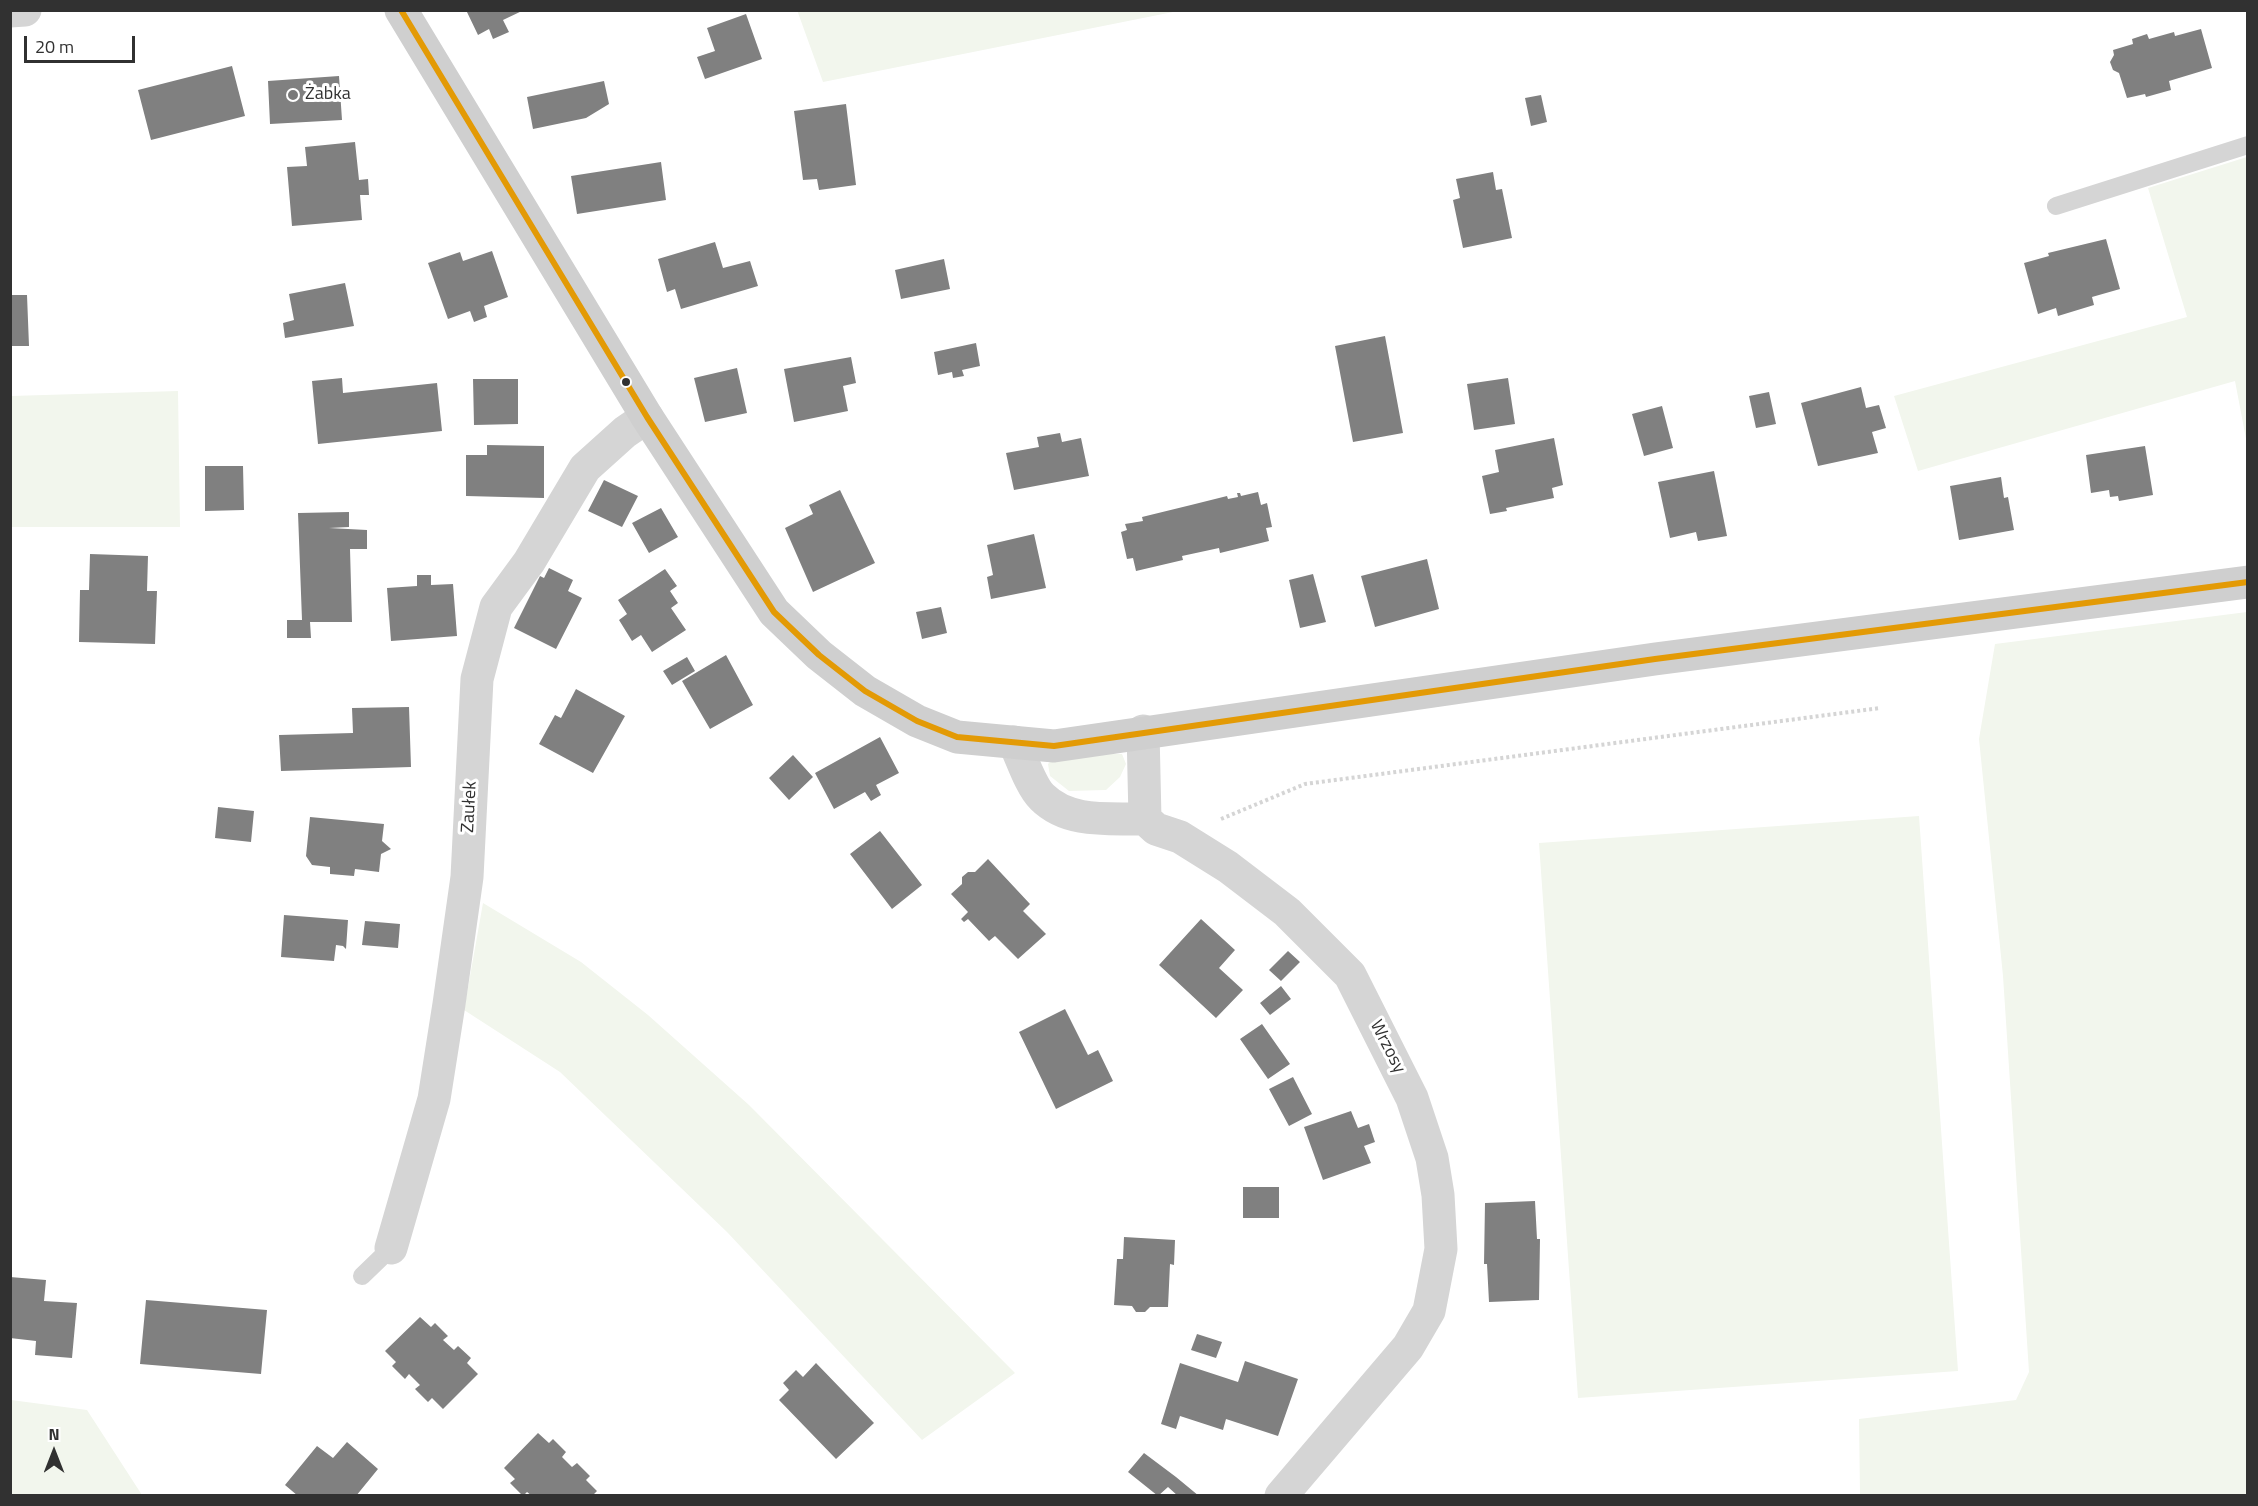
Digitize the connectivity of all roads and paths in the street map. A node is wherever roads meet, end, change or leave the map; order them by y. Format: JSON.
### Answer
{"nodes":[{"id":1,"x":25,"y":10,"type":"edge"},
{"id":2,"x":401,"y":10,"type":"edge"},
{"id":3,"x":10,"y":11,"type":"edge"},
{"id":4,"x":2247,"y":145,"type":"edge"},
{"id":5,"x":2056,"y":206,"type":"dead end"},
{"id":6,"x":648,"y":417,"type":"junction"},
{"id":7,"x":2247,"y":582,"type":"edge"},
{"id":8,"x":1880,"y":708,"type":"dead end"},
{"id":9,"x":1143,"y":731,"type":"junction"},
{"id":10,"x":1014,"y":742,"type":"junction"},
{"id":11,"x":1145,"y":819,"type":"junction"},
{"id":12,"x":1180,"y":837,"type":"junction"},
{"id":13,"x":391,"y":1248,"type":"joint"},
{"id":14,"x":362,"y":1276,"type":"dead end"},
{"id":15,"x":1281,"y":1496,"type":"edge"}],
"edges":[{"from":1,"to":3,"type":"street"},
{"from":2,"to":6,"type":"street"},
{"from":4,"to":5,"type":"lane"},
{"from":6,"to":10,"type":"street"},
{"from":6,"to":13,"type":"street","name":"Zaułek"},
{"from":7,"to":9,"type":"street"},
{"from":8,"to":12,"type":"path"},
{"from":9,"to":10,"type":"street"},
{"from":9,"to":11,"type":"street"},
{"from":10,"to":11,"type":"street","name":"Wrzosy"},
{"from":11,"to":12,"type":"street","name":"Wrzosy"},
{"from":12,"to":15,"type":"street","name":"Wrzosy"},
{"from":13,"to":14,"type":"lane"}]}
